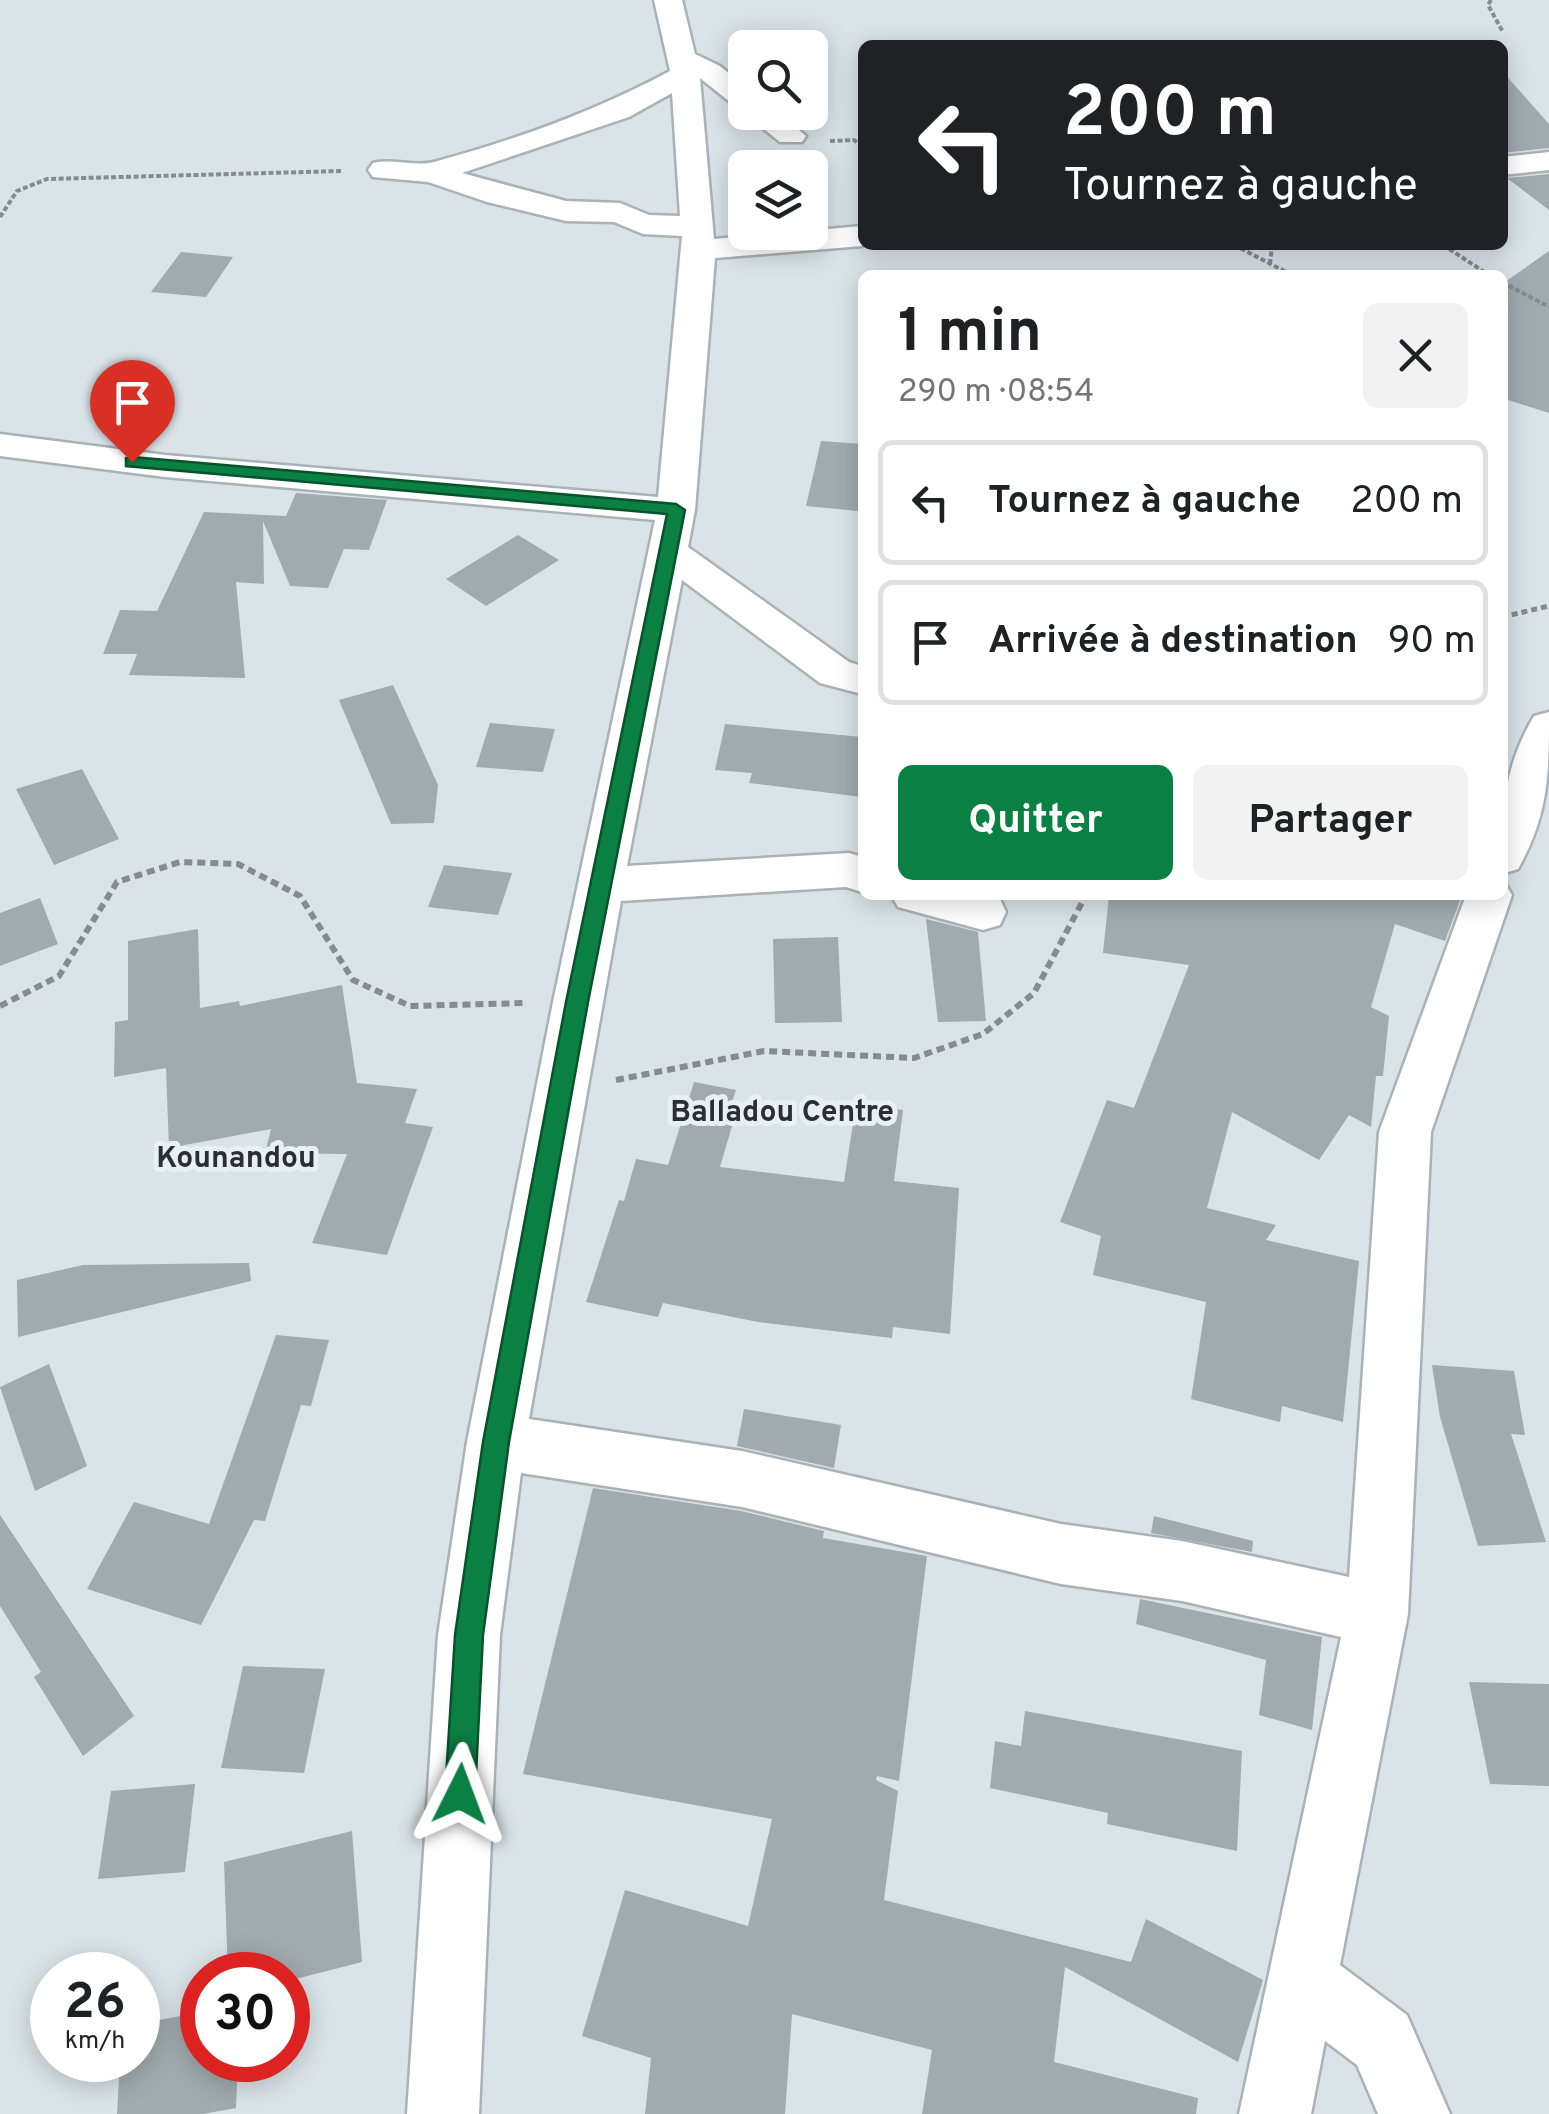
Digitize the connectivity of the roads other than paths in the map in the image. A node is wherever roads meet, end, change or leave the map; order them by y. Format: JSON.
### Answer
{"nodes":[{"id":1,"x":668,"y":0,"type":"edge"},
{"id":2,"x":683,"y":66,"type":"junction"},
{"id":3,"x":728,"y":87,"type":"edge"},
{"id":4,"x":783,"y":130,"type":"edge"},
{"id":5,"x":791,"y":136,"type":"dead end"},
{"id":6,"x":1549,"y":161,"type":"edge"},
{"id":7,"x":1508,"y":165,"type":"edge"},
{"id":8,"x":384,"y":170,"type":"road end"},
{"id":9,"x":431,"y":173,"type":"junction"},
{"id":10,"x":858,"y":236,"type":"edge"},
{"id":11,"x":698,"y":239,"type":"junction"},
{"id":12,"x":0,"y":445,"type":"edge"},
{"id":13,"x":672,"y":530,"type":"junction"},
{"id":14,"x":858,"y":679,"type":"edge"},
{"id":15,"x":1549,"y":726,"type":"edge"},
{"id":16,"x":1508,"y":840,"type":"edge"},
{"id":17,"x":858,"y":873,"type":"edge"},
{"id":18,"x":601,"y":885,"type":"junction"},
{"id":19,"x":934,"y":900,"type":"edge"},
{"id":20,"x":1487,"y":900,"type":"edge"},
{"id":21,"x":983,"y":912,"type":"dead end"},
{"id":22,"x":496,"y":1442,"type":"junction"},
{"id":23,"x":1377,"y":1614,"type":"junction"},
{"id":24,"x":1304,"y":1981,"type":"junction"},
{"id":25,"x":443,"y":2114,"type":"edge"},
{"id":26,"x":1275,"y":2114,"type":"edge"},
{"id":27,"x":1414,"y":2114,"type":"edge"}],
"edges":[{"from":1,"to":2,"type":"street"},
{"from":2,"to":3,"type":"street"},
{"from":2,"to":9,"type":"street"},
{"from":2,"to":11,"type":"street"},
{"from":4,"to":5,"type":"street"},
{"from":6,"to":7,"type":"street"},
{"from":8,"to":9,"type":"street"},
{"from":9,"to":11,"type":"street"},
{"from":10,"to":11,"type":"street"},
{"from":11,"to":13,"type":"street"},
{"from":12,"to":13,"type":"street"},
{"from":13,"to":14,"type":"street"},
{"from":13,"to":18,"type":"street"},
{"from":15,"to":16,"type":"street"},
{"from":17,"to":18,"type":"street"},
{"from":18,"to":22,"type":"street"},
{"from":19,"to":21,"type":"street"},
{"from":20,"to":23,"type":"street"},
{"from":22,"to":23,"type":"street"},
{"from":22,"to":25,"type":"street"},
{"from":23,"to":24,"type":"street"},
{"from":24,"to":26,"type":"street"},
{"from":24,"to":27,"type":"street"}]}
